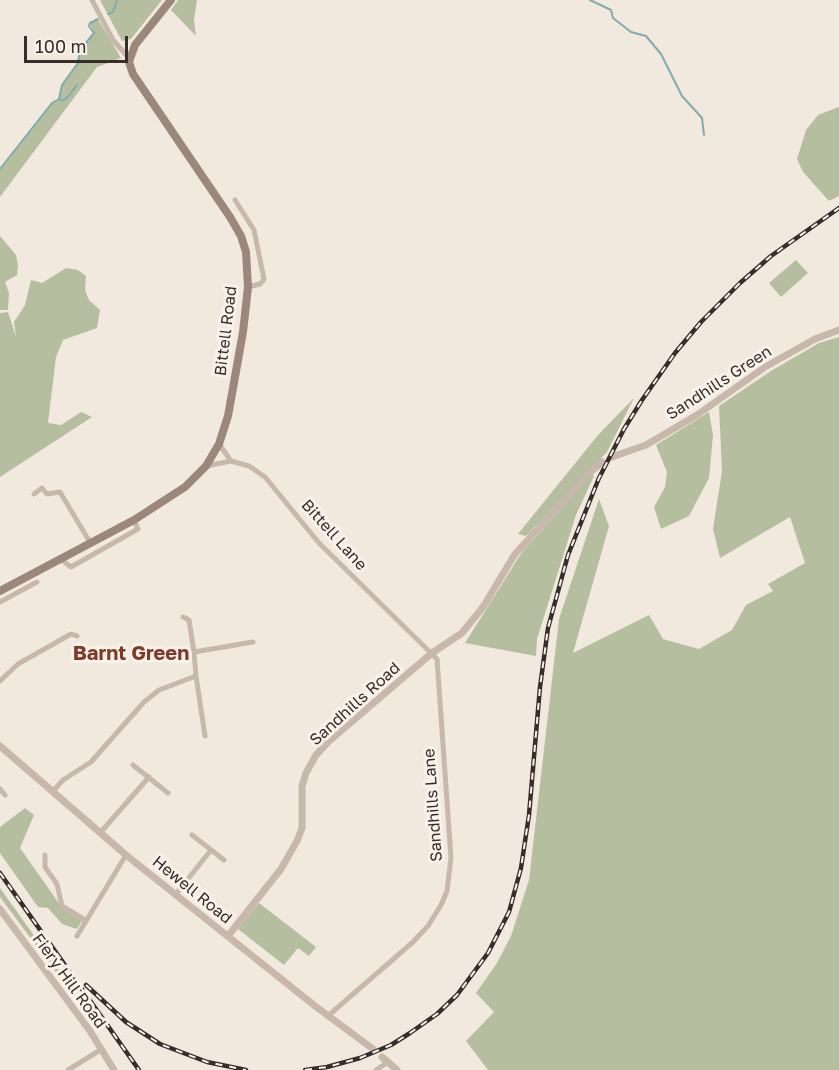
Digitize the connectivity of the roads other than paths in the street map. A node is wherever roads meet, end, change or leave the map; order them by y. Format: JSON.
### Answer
{"nodes":[{"id":1,"x":92,"y":0,"type":"edge"},
{"id":2,"x":171,"y":0,"type":"edge"},
{"id":3,"x":129,"y":58,"type":"junction"},
{"id":4,"x":235,"y":200,"type":"dead end"},
{"id":5,"x":248,"y":287,"type":"junction"},
{"id":6,"x":839,"y":330,"type":"edge"},
{"id":7,"x":219,"y":444,"type":"junction"},
{"id":8,"x":612,"y":458,"type":"joint"},
{"id":9,"x":231,"y":461,"type":"junction"},
{"id":10,"x":602,"y":462,"type":"joint"},
{"id":11,"x":206,"y":466,"type":"junction"},
{"id":12,"x":34,"y":494,"type":"dead end"},
{"id":13,"x":134,"y":520,"type":"junction"},
{"id":14,"x":91,"y":544,"type":"junction"},
{"id":15,"x":62,"y":560,"type":"junction"},
{"id":16,"x":37,"y":582,"type":"dead end"},
{"id":17,"x":17,"y":588,"type":"junction"},
{"id":18,"x":0,"y":591,"type":"edge"},
{"id":19,"x":0,"y":602,"type":"edge"},
{"id":20,"x":183,"y":617,"type":"dead end"},
{"id":21,"x":77,"y":636,"type":"dead end"},
{"id":22,"x":253,"y":642,"type":"dead end"},
{"id":23,"x":194,"y":652,"type":"junction"},
{"id":24,"x":432,"y":653,"type":"junction"},
{"id":25,"x":196,"y":676,"type":"junction"},
{"id":26,"x":0,"y":681,"type":"edge"},
{"id":27,"x":205,"y":736,"type":"dead end"},
{"id":28,"x":0,"y":746,"type":"edge"},
{"id":29,"x":134,"y":765,"type":"dead end"},
{"id":30,"x":149,"y":777,"type":"junction"},
{"id":31,"x":0,"y":789,"type":"edge"},
{"id":32,"x":53,"y":791,"type":"junction"},
{"id":33,"x":168,"y":793,"type":"dead end"},
{"id":34,"x":5,"y":795,"type":"dead end"},
{"id":35,"x":100,"y":833,"type":"junction"},
{"id":36,"x":192,"y":835,"type":"dead end"},
{"id":37,"x":211,"y":850,"type":"junction"},
{"id":38,"x":45,"y":855,"type":"dead end"},
{"id":39,"x":126,"y":855,"type":"junction"},
{"id":40,"x":224,"y":860,"type":"dead end"},
{"id":41,"x":176,"y":894,"type":"junction"},
{"id":42,"x":0,"y":909,"type":"edge"},
{"id":43,"x":85,"y":920,"type":"junction"},
{"id":44,"x":77,"y":936,"type":"dead end"},
{"id":45,"x":228,"y":936,"type":"junction"},
{"id":46,"x":329,"y":1015,"type":"junction"},
{"id":47,"x":102,"y":1049,"type":"junction"},
{"id":48,"x":373,"y":1049,"type":"dead end"},
{"id":49,"x":385,"y":1060,"type":"joint"},
{"id":50,"x":68,"y":1070,"type":"edge"},
{"id":51,"x":114,"y":1070,"type":"edge"},
{"id":52,"x":376,"y":1070,"type":"edge"},
{"id":53,"x":398,"y":1070,"type":"edge"}],
"edges":[{"from":1,"to":3,"type":"street"},
{"from":2,"to":3,"type":"main road"},
{"from":3,"to":5,"type":"main road","name":"Bittell Road"},
{"from":4,"to":5,"type":"street"},
{"from":5,"to":7,"type":"main road","name":"Bittell Road"},
{"from":6,"to":8,"type":"street","name":"Sandhills Green"},
{"from":7,"to":9,"type":"street"},
{"from":7,"to":11,"type":"main road","name":"Bittell Road"},
{"from":8,"to":10,"type":"street"},
{"from":9,"to":11,"type":"street"},
{"from":9,"to":24,"type":"street","name":"Bittell Lane"},
{"from":10,"to":24,"type":"street"},
{"from":11,"to":13,"type":"main road","name":"Bittell Road"},
{"from":12,"to":14,"type":"street"},
{"from":13,"to":14,"type":"main road","name":"Bittell Road"},
{"from":13,"to":15,"type":"street"},
{"from":14,"to":15,"type":"main road","name":"Bittell Road"},
{"from":15,"to":17,"type":"main road","name":"Bittell Road"},
{"from":16,"to":17,"type":"street"},
{"from":17,"to":18,"type":"main road","name":"Bittell Road"},
{"from":17,"to":19,"type":"street"},
{"from":20,"to":23,"type":"street"},
{"from":21,"to":26,"type":"street"},
{"from":22,"to":23,"type":"street"},
{"from":23,"to":25,"type":"street"},
{"from":24,"to":45,"type":"street","name":"Sandhills Road"},
{"from":24,"to":46,"type":"street","name":"Sandhills Lane"},
{"from":25,"to":27,"type":"street"},
{"from":25,"to":32,"type":"street"},
{"from":28,"to":32,"type":"street","name":"Hewell Road"},
{"from":29,"to":30,"type":"street"},
{"from":30,"to":33,"type":"street"},
{"from":30,"to":35,"type":"street"},
{"from":31,"to":34,"type":"street"},
{"from":32,"to":35,"type":"street","name":"Hewell Road"},
{"from":35,"to":39,"type":"street","name":"Hewell Road"},
{"from":36,"to":37,"type":"street"},
{"from":37,"to":40,"type":"street"},
{"from":37,"to":41,"type":"street"},
{"from":38,"to":43,"type":"street"},
{"from":39,"to":41,"type":"street","name":"Hewell Road"},
{"from":39,"to":43,"type":"street"},
{"from":41,"to":45,"type":"street","name":"Hewell Road"},
{"from":42,"to":47,"type":"street","name":"Fiery Hill Road"},
{"from":43,"to":44,"type":"street"},
{"from":45,"to":46,"type":"street","name":"Hewell Road"},
{"from":46,"to":48,"type":"street","name":"Hewell Road"},
{"from":47,"to":50,"type":"street"},
{"from":47,"to":51,"type":"street","name":"Fiery Hill Road"},
{"from":49,"to":52,"type":"street"},
{"from":49,"to":53,"type":"street"}]}
